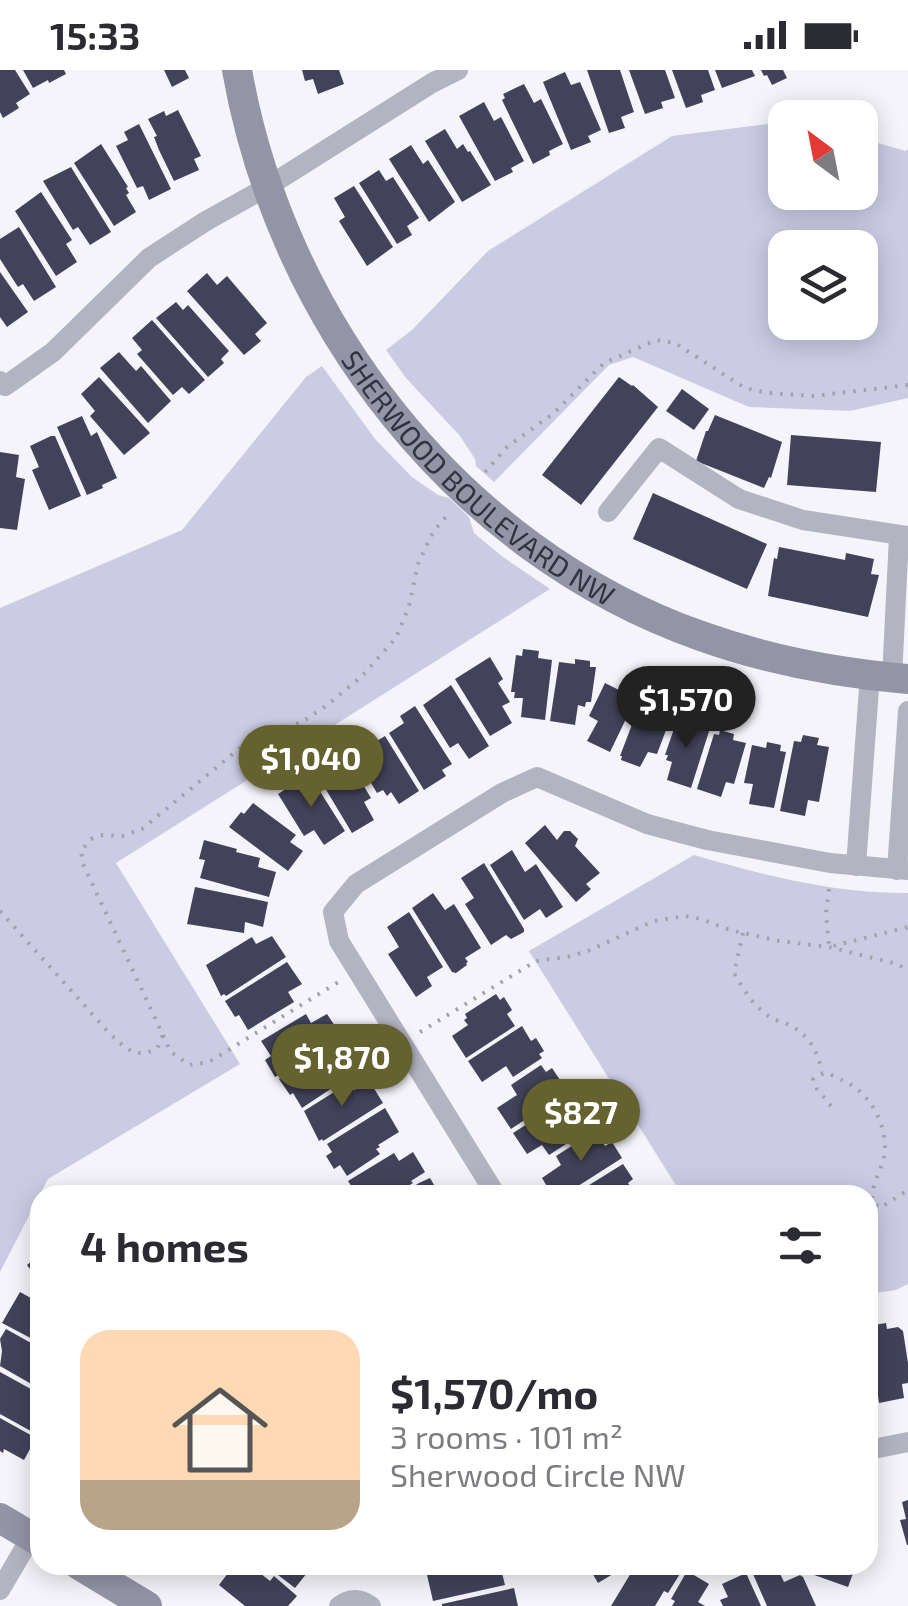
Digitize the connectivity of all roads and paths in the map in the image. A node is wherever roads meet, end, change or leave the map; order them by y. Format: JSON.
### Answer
{"nodes":[{"id":1,"x":237,"y":70,"type":"edge"},
{"id":2,"x":458,"y":70,"type":"edge"},
{"id":3,"x":266,"y":187,"type":"junction"},
{"id":4,"x":0,"y":381,"type":"edge"},
{"id":5,"x":908,"y":385,"type":"edge"},
{"id":6,"x":478,"y":481,"type":"dead end"},
{"id":7,"x":452,"y":508,"type":"dead end"},
{"id":8,"x":608,"y":512,"type":"dead end"},
{"id":9,"x":904,"y":536,"type":"edge"},
{"id":10,"x":890,"y":677,"type":"edge"},
{"id":11,"x":908,"y":711,"type":"edge"},
{"id":12,"x":856,"y":866,"type":"junction"},
{"id":13,"x":902,"y":870,"type":"edge"},
{"id":14,"x":829,"y":889,"type":"dead end"},
{"id":15,"x":0,"y":911,"type":"edge"},
{"id":16,"x":908,"y":927,"type":"edge"},
{"id":17,"x":744,"y":933,"type":"junction"},
{"id":18,"x":828,"y":946,"type":"junction"},
{"id":19,"x":356,"y":969,"type":"junction"},
{"id":20,"x":908,"y":970,"type":"edge"},
{"id":21,"x":164,"y":1035,"type":"junction"},
{"id":22,"x":404,"y":1043,"type":"junction"},
{"id":23,"x":823,"y":1074,"type":"junction"},
{"id":24,"x":831,"y":1106,"type":"dead end"},
{"id":25,"x":490,"y":1185,"type":"edge"},
{"id":26,"x":876,"y":1185,"type":"edge"},
{"id":27,"x":908,"y":1190,"type":"edge"},
{"id":28,"x":878,"y":1207,"type":"edge"},
{"id":29,"x":908,"y":1442,"type":"edge"},
{"id":30,"x":878,"y":1448,"type":"edge"},
{"id":31,"x":0,"y":1518,"type":"edge"},
{"id":32,"x":30,"y":1530,"type":"edge"},
{"id":33,"x":30,"y":1544,"type":"edge"},
{"id":34,"x":95,"y":1575,"type":"edge"},
{"id":35,"x":0,"y":1590,"type":"edge"},
{"id":36,"x":146,"y":1606,"type":"edge"},
{"id":37,"x":339,"y":1606,"type":"edge"},
{"id":38,"x":371,"y":1606,"type":"edge"}],
"edges":[{"from":1,"to":3,"type":"street","name":"SHERWOOD BOULEVARD NW"},
{"from":2,"to":3,"type":"street"},
{"from":3,"to":4,"type":"street"},
{"from":3,"to":10,"type":"street","name":"SHERWOOD BOULEVARD NW"},
{"from":5,"to":6,"type":"path"},
{"from":7,"to":21,"type":"path"},
{"from":8,"to":9,"type":"street"},
{"from":9,"to":10,"type":"street"},
{"from":10,"to":12,"type":"street"},
{"from":11,"to":13,"type":"street"},
{"from":12,"to":13,"type":"street"},
{"from":12,"to":19,"type":"street"},
{"from":14,"to":18,"type":"path"},
{"from":15,"to":21,"type":"path"},
{"from":16,"to":18,"type":"path"},
{"from":17,"to":18,"type":"path"},
{"from":17,"to":22,"type":"path"},
{"from":17,"to":23,"type":"path"},
{"from":18,"to":20,"type":"path"},
{"from":19,"to":21,"type":"path"},
{"from":19,"to":22,"type":"street"},
{"from":22,"to":25,"type":"street"},
{"from":23,"to":24,"type":"path"},
{"from":23,"to":26,"type":"path"},
{"from":27,"to":28,"type":"path"},
{"from":29,"to":30,"type":"street"},
{"from":31,"to":32,"type":"street"},
{"from":33,"to":35,"type":"street"},
{"from":34,"to":36,"type":"street"},
{"from":37,"to":38,"type":"street"}]}
